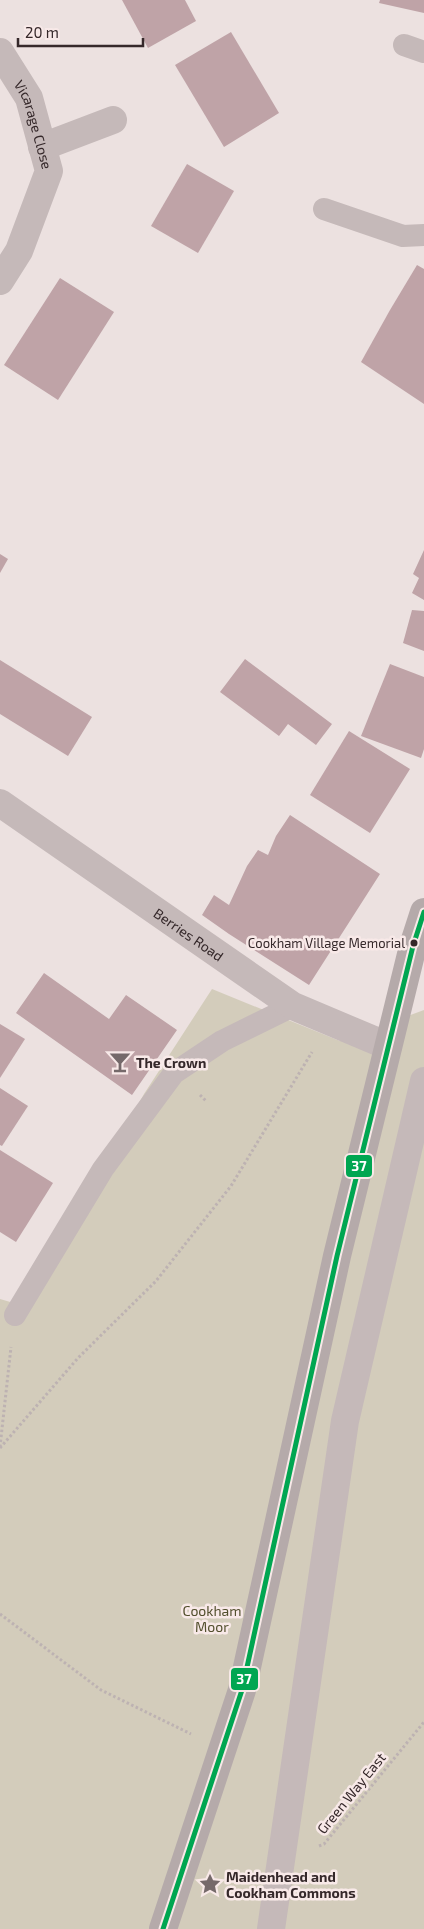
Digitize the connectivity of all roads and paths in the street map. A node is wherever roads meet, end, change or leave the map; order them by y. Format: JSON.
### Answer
{"nodes":[{"id":1,"x":0,"y":52,"type":"edge"},
{"id":2,"x":114,"y":120,"type":"dead end"},
{"id":3,"x":42,"y":147,"type":"junction"},
{"id":4,"x":324,"y":209,"type":"dead end"},
{"id":5,"x":424,"y":235,"type":"edge"},
{"id":6,"x":0,"y":281,"type":"edge"},
{"id":7,"x":0,"y":803,"type":"edge"},
{"id":8,"x":424,"y":912,"type":"edge"},
{"id":9,"x":419,"y":948,"type":"edge"},
{"id":10,"x":294,"y":1006,"type":"junction"},
{"id":11,"x":388,"y":1046,"type":"junction"},
{"id":12,"x":309,"y":1059,"type":"dead end"},
{"id":13,"x":424,"y":1081,"type":"edge"},
{"id":14,"x":15,"y":1315,"type":"joint"},
{"id":15,"x":0,"y":1448,"type":"edge"},
{"id":16,"x":0,"y":1614,"type":"edge"},
{"id":17,"x":424,"y":1722,"type":"edge"},
{"id":18,"x":223,"y":1748,"type":"junction"},
{"id":19,"x":282,"y":1856,"type":"junction"},
{"id":20,"x":163,"y":1929,"type":"edge"},
{"id":21,"x":271,"y":1929,"type":"edge"}],
"edges":[{"from":1,"to":3,"type":"street","name":"Vicarage Close"},
{"from":2,"to":3,"type":"street"},
{"from":3,"to":6,"type":"street","name":"Vicarage Close"},
{"from":4,"to":5,"type":"lane"},
{"from":7,"to":10,"type":"street","name":"Berries Road"},
{"from":8,"to":9,"type":"main road"},
{"from":9,"to":11,"type":"main road"},
{"from":10,"to":11,"type":"street","name":"Berries Road"},
{"from":10,"to":14,"type":"lane"},
{"from":11,"to":18,"type":"main road"},
{"from":12,"to":15,"type":"path"},
{"from":13,"to":19,"type":"street"},
{"from":14,"to":15,"type":"path"},
{"from":16,"to":18,"type":"path"},
{"from":17,"to":19,"type":"path","name":"Green Way East"},
{"from":18,"to":20,"type":"main road"},
{"from":19,"to":21,"type":"street"}]}
